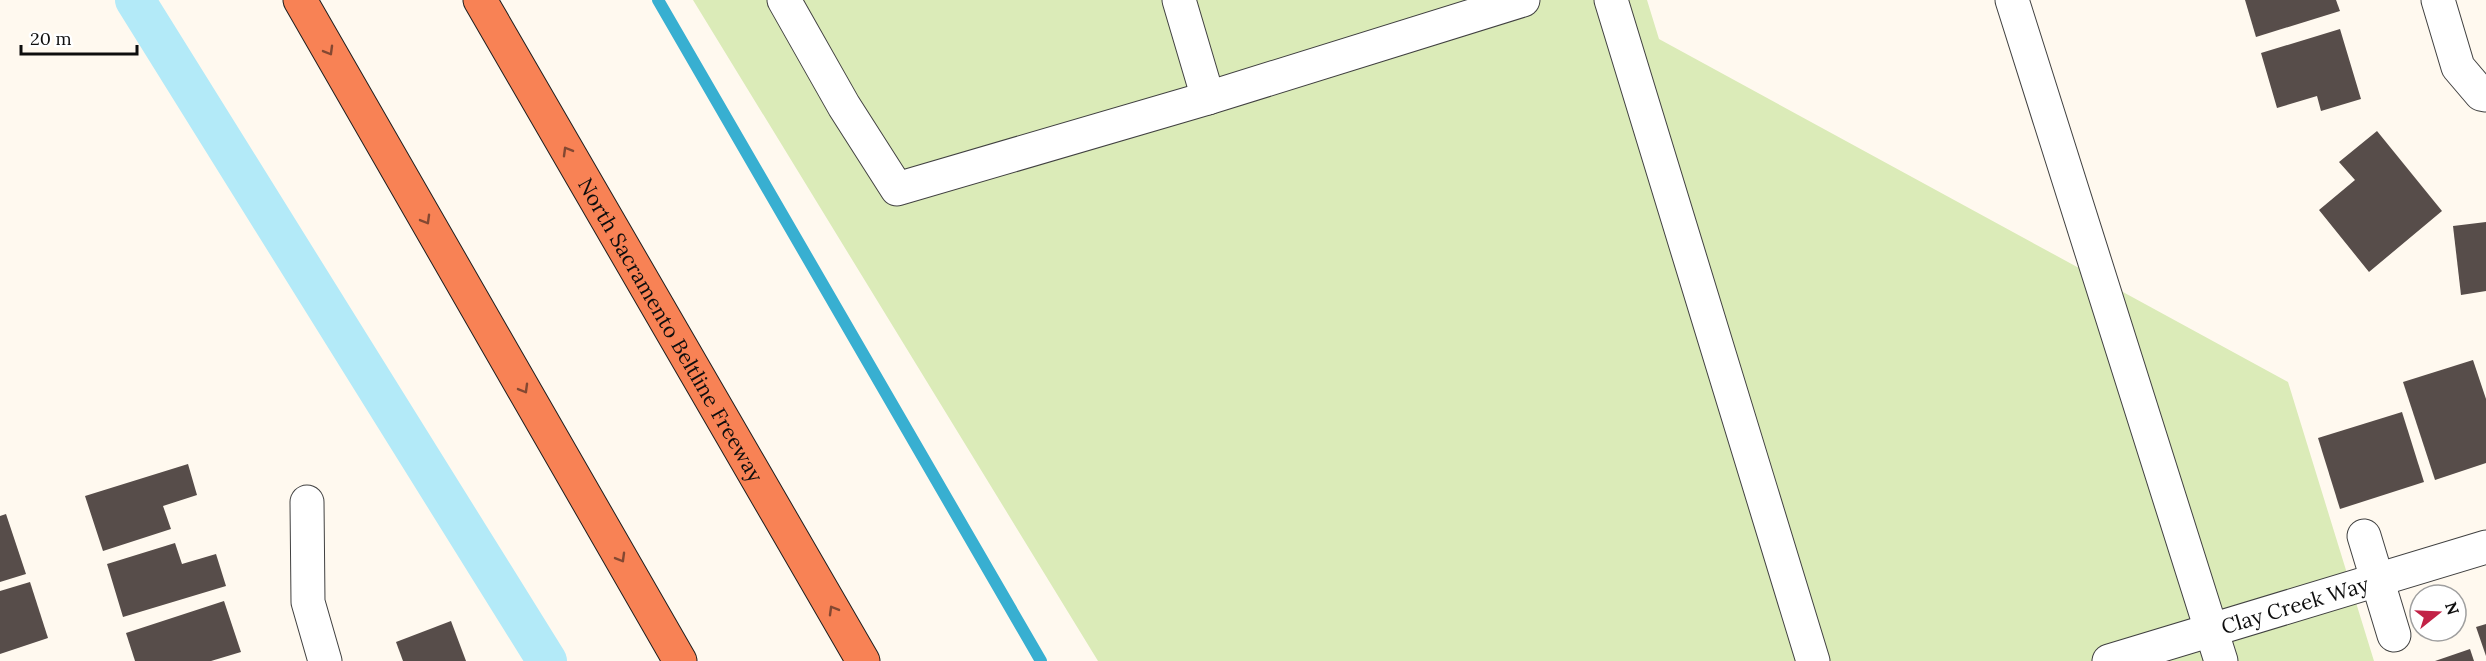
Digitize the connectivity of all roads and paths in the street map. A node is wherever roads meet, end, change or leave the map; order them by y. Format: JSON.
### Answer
{"nodes":[{"id":1,"x":300,"y":0,"type":"edge"},
{"id":2,"x":480,"y":0,"type":"edge"},
{"id":3,"x":784,"y":0,"type":"edge"},
{"id":4,"x":1179,"y":0,"type":"edge"},
{"id":5,"x":1523,"y":0,"type":"edge"},
{"id":6,"x":1611,"y":0,"type":"edge"},
{"id":7,"x":2012,"y":0,"type":"edge"},
{"id":8,"x":2438,"y":0,"type":"edge"},
{"id":9,"x":2486,"y":95,"type":"edge"},
{"id":10,"x":1208,"y":98,"type":"junction"},
{"id":11,"x":307,"y":502,"type":"dead end"},
{"id":12,"x":2364,"y":536,"type":"dead end"},
{"id":13,"x":2486,"y":547,"type":"edge"},
{"id":14,"x":2379,"y":580,"type":"junction"},
{"id":15,"x":2211,"y":630,"type":"junction"},
{"id":16,"x":2394,"y":635,"type":"dead end"},
{"id":17,"x":325,"y":661,"type":"edge"},
{"id":18,"x":680,"y":661,"type":"edge"},
{"id":19,"x":862,"y":661,"type":"edge"},
{"id":20,"x":1813,"y":661,"type":"edge"},
{"id":21,"x":2109,"y":661,"type":"edge"},
{"id":22,"x":2221,"y":661,"type":"edge"}],
"edges":[{"from":1,"to":18,"type":"highway","one_way":true},
{"from":19,"to":2,"type":"highway","name":"North Sacramento Beltline Freeway","one_way":true},
{"from":3,"to":10,"type":"street"},
{"from":4,"to":10,"type":"street"},
{"from":5,"to":10,"type":"street"},
{"from":6,"to":20,"type":"street"},
{"from":7,"to":15,"type":"street"},
{"from":8,"to":9,"type":"street"},
{"from":11,"to":17,"type":"street"},
{"from":12,"to":14,"type":"street","name":"Clay Creek Way"},
{"from":13,"to":14,"type":"street","name":"Clay Creek Way"},
{"from":14,"to":15,"type":"street","name":"Clay Creek Way"},
{"from":14,"to":16,"type":"street","name":"Clay Creek Way"},
{"from":15,"to":21,"type":"street","name":"Clay Creek Way"},
{"from":15,"to":22,"type":"street"}]}
